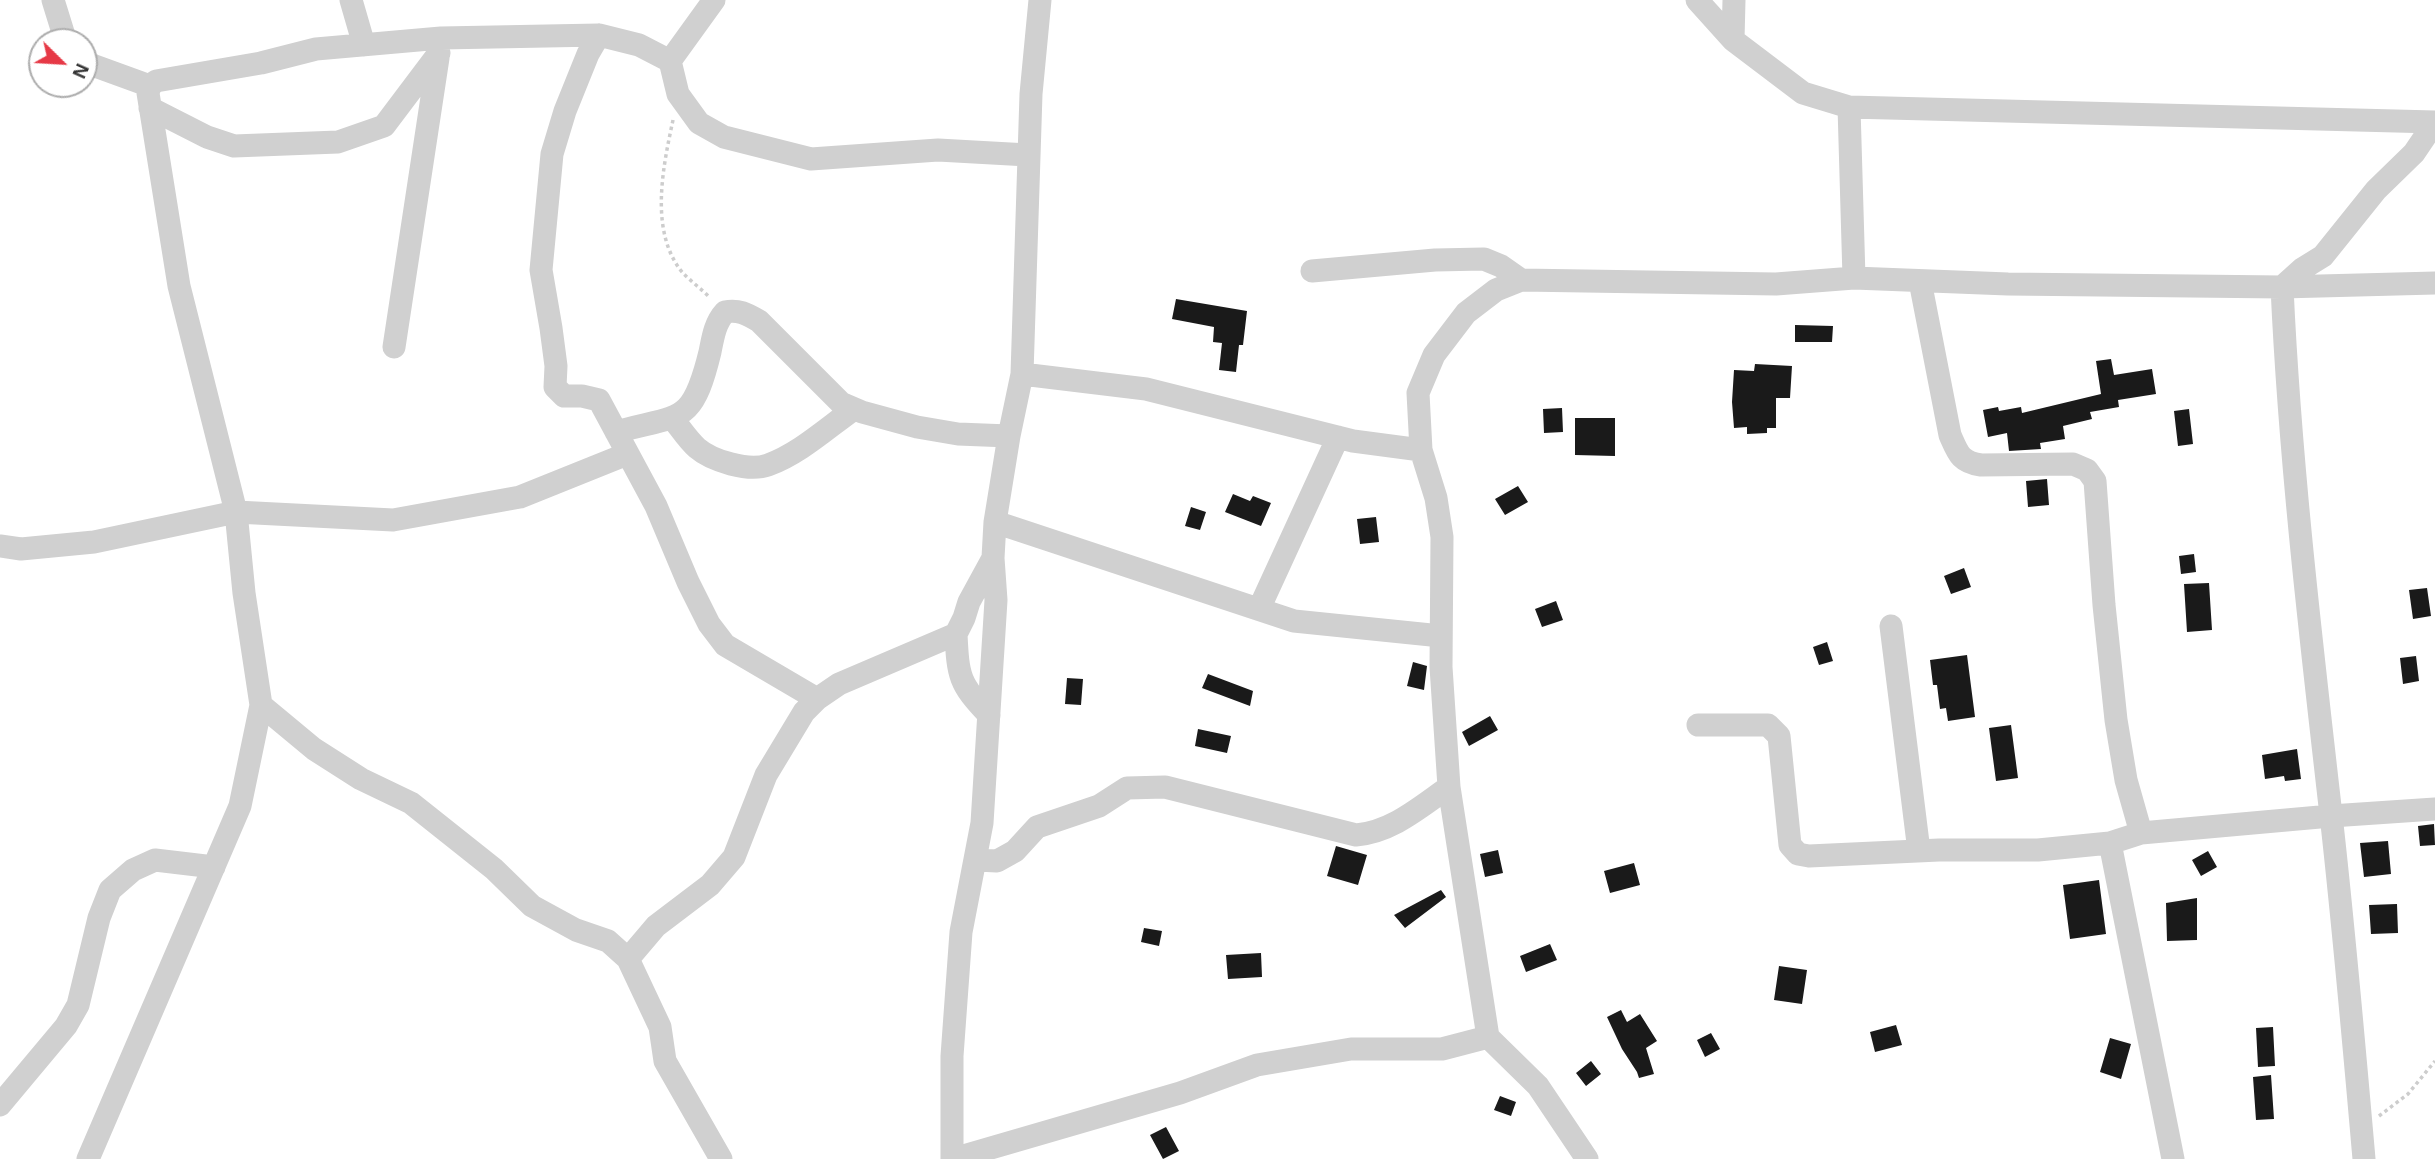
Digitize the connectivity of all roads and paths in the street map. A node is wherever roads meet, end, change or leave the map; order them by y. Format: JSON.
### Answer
{"nodes":[{"id":1,"x":53,"y":0,"type":"edge"},
{"id":2,"x":351,"y":0,"type":"edge"},
{"id":3,"x":714,"y":0,"type":"edge"},
{"id":4,"x":1040,"y":0,"type":"edge"},
{"id":5,"x":1697,"y":0,"type":"edge"},
{"id":6,"x":1734,"y":0,"type":"edge"},
{"id":7,"x":62,"y":28,"type":"edge"},
{"id":8,"x":599,"y":35,"type":"junction"},
{"id":9,"x":1733,"y":40,"type":"junction"},
{"id":10,"x":364,"y":45,"type":"junction"},
{"id":11,"x":440,"y":46,"type":"junction"},
{"id":12,"x":670,"y":61,"type":"junction"},
{"id":13,"x":98,"y":69,"type":"edge"},
{"id":14,"x":678,"y":94,"type":"junction"},
{"id":15,"x":150,"y":97,"type":"junction"},
{"id":16,"x":1849,"y":107,"type":"junction"},
{"id":17,"x":1028,"y":155,"type":"junction"},
{"id":18,"x":1312,"y":271,"type":"dead end"},
{"id":19,"x":1854,"y":278,"type":"junction"},
{"id":20,"x":1521,"y":280,"type":"junction"},
{"id":21,"x":1920,"y":281,"type":"junction"},
{"id":22,"x":2435,"y":283,"type":"edge"},
{"id":23,"x":2281,"y":287,"type":"junction"},
{"id":24,"x":725,"y":312,"type":"junction"},
{"id":25,"x":394,"y":346,"type":"dead end"},
{"id":26,"x":1022,"y":374,"type":"junction"},
{"id":27,"x":854,"y":409,"type":"junction"},
{"id":28,"x":673,"y":419,"type":"junction"},
{"id":29,"x":616,"y":432,"type":"junction"},
{"id":30,"x":1009,"y":436,"type":"junction"},
{"id":31,"x":1338,"y":437,"type":"junction"},
{"id":32,"x":1420,"y":450,"type":"junction"},
{"id":33,"x":627,"y":454,"type":"junction"},
{"id":34,"x":236,"y":512,"type":"junction"},
{"id":35,"x":995,"y":522,"type":"junction"},
{"id":36,"x":0,"y":546,"type":"edge"},
{"id":37,"x":993,"y":558,"type":"junction"},
{"id":38,"x":1259,"y":609,"type":"junction"},
{"id":39,"x":1891,"y":626,"type":"dead end"},
{"id":40,"x":956,"y":634,"type":"junction"},
{"id":41,"x":1441,"y":636,"type":"junction"},
{"id":42,"x":817,"y":699,"type":"junction"},
{"id":43,"x":261,"y":705,"type":"junction"},
{"id":44,"x":989,"y":715,"type":"junction"},
{"id":45,"x":1698,"y":725,"type":"dead end"},
{"id":46,"x":1449,"y":787,"type":"junction"},
{"id":47,"x":2435,"y":809,"type":"edge"},
{"id":48,"x":2331,"y":816,"type":"junction"},
{"id":49,"x":2141,"y":833,"type":"junction"},
{"id":50,"x":2110,"y":843,"type":"junction"},
{"id":51,"x":1919,"y":851,"type":"junction"},
{"id":52,"x":977,"y":860,"type":"junction"},
{"id":53,"x":214,"y":867,"type":"junction"},
{"id":54,"x":628,"y":960,"type":"junction"},
{"id":55,"x":1488,"y":1037,"type":"junction"},
{"id":56,"x":2435,"y":1061,"type":"edge"},
{"id":57,"x":0,"y":1105,"type":"edge"},
{"id":58,"x":2362,"y":1129,"type":"junction"},
{"id":59,"x":88,"y":1159,"type":"edge"},
{"id":60,"x":721,"y":1159,"type":"edge"},
{"id":61,"x":952,"y":1159,"type":"edge"},
{"id":62,"x":1587,"y":1159,"type":"edge"},
{"id":63,"x":2173,"y":1159,"type":"edge"},
{"id":64,"x":2364,"y":1159,"type":"edge"}],
"edges":[{"from":1,"to":7,"type":"street"},
{"from":2,"to":10,"type":"street"},
{"from":3,"to":12,"type":"street"},
{"from":4,"to":17,"type":"street"},
{"from":5,"to":9,"type":"street"},
{"from":6,"to":9,"type":"street"},
{"from":8,"to":11,"type":"street"},
{"from":8,"to":12,"type":"street"},
{"from":8,"to":29,"type":"street"},
{"from":9,"to":16,"type":"street"},
{"from":10,"to":11,"type":"street"},
{"from":10,"to":15,"type":"street"},
{"from":11,"to":15,"type":"street"},
{"from":11,"to":25,"type":"street"},
{"from":12,"to":14,"type":"street"},
{"from":13,"to":15,"type":"street"},
{"from":14,"to":17,"type":"street"},
{"from":14,"to":24,"type":"path"},
{"from":15,"to":34,"type":"street"},
{"from":16,"to":19,"type":"street"},
{"from":16,"to":23,"type":"street"},
{"from":17,"to":26,"type":"street"},
{"from":18,"to":20,"type":"street"},
{"from":19,"to":20,"type":"street"},
{"from":19,"to":21,"type":"street"},
{"from":20,"to":32,"type":"street"},
{"from":21,"to":23,"type":"street"},
{"from":21,"to":49,"type":"street"},
{"from":22,"to":23,"type":"street"},
{"from":23,"to":48,"type":"street"},
{"from":24,"to":27,"type":"street"},
{"from":24,"to":28,"type":"street"},
{"from":26,"to":30,"type":"street"},
{"from":26,"to":31,"type":"street"},
{"from":27,"to":28,"type":"street"},
{"from":27,"to":30,"type":"street"},
{"from":28,"to":29,"type":"street"},
{"from":29,"to":33,"type":"street"},
{"from":30,"to":35,"type":"street"},
{"from":31,"to":32,"type":"street"},
{"from":31,"to":38,"type":"street"},
{"from":32,"to":41,"type":"street"},
{"from":33,"to":34,"type":"street"},
{"from":33,"to":42,"type":"street"},
{"from":34,"to":36,"type":"street"},
{"from":34,"to":43,"type":"street"},
{"from":35,"to":37,"type":"street"},
{"from":35,"to":38,"type":"street"},
{"from":37,"to":40,"type":"street"},
{"from":37,"to":44,"type":"street"},
{"from":38,"to":41,"type":"street"},
{"from":39,"to":51,"type":"street"},
{"from":40,"to":42,"type":"street"},
{"from":40,"to":44,"type":"street"},
{"from":41,"to":46,"type":"street"},
{"from":42,"to":54,"type":"street"},
{"from":43,"to":53,"type":"street"},
{"from":43,"to":54,"type":"street"},
{"from":44,"to":52,"type":"street"},
{"from":45,"to":51,"type":"street"},
{"from":46,"to":52,"type":"street"},
{"from":46,"to":55,"type":"street"},
{"from":47,"to":48,"type":"street"},
{"from":48,"to":49,"type":"street"},
{"from":48,"to":58,"type":"street"},
{"from":49,"to":50,"type":"street"},
{"from":50,"to":51,"type":"street"},
{"from":50,"to":63,"type":"street"},
{"from":52,"to":61,"type":"street"},
{"from":53,"to":57,"type":"street"},
{"from":53,"to":59,"type":"street"},
{"from":54,"to":60,"type":"street"},
{"from":55,"to":61,"type":"street"},
{"from":55,"to":62,"type":"street"},
{"from":56,"to":58,"type":"path"},
{"from":58,"to":64,"type":"street"}]}
